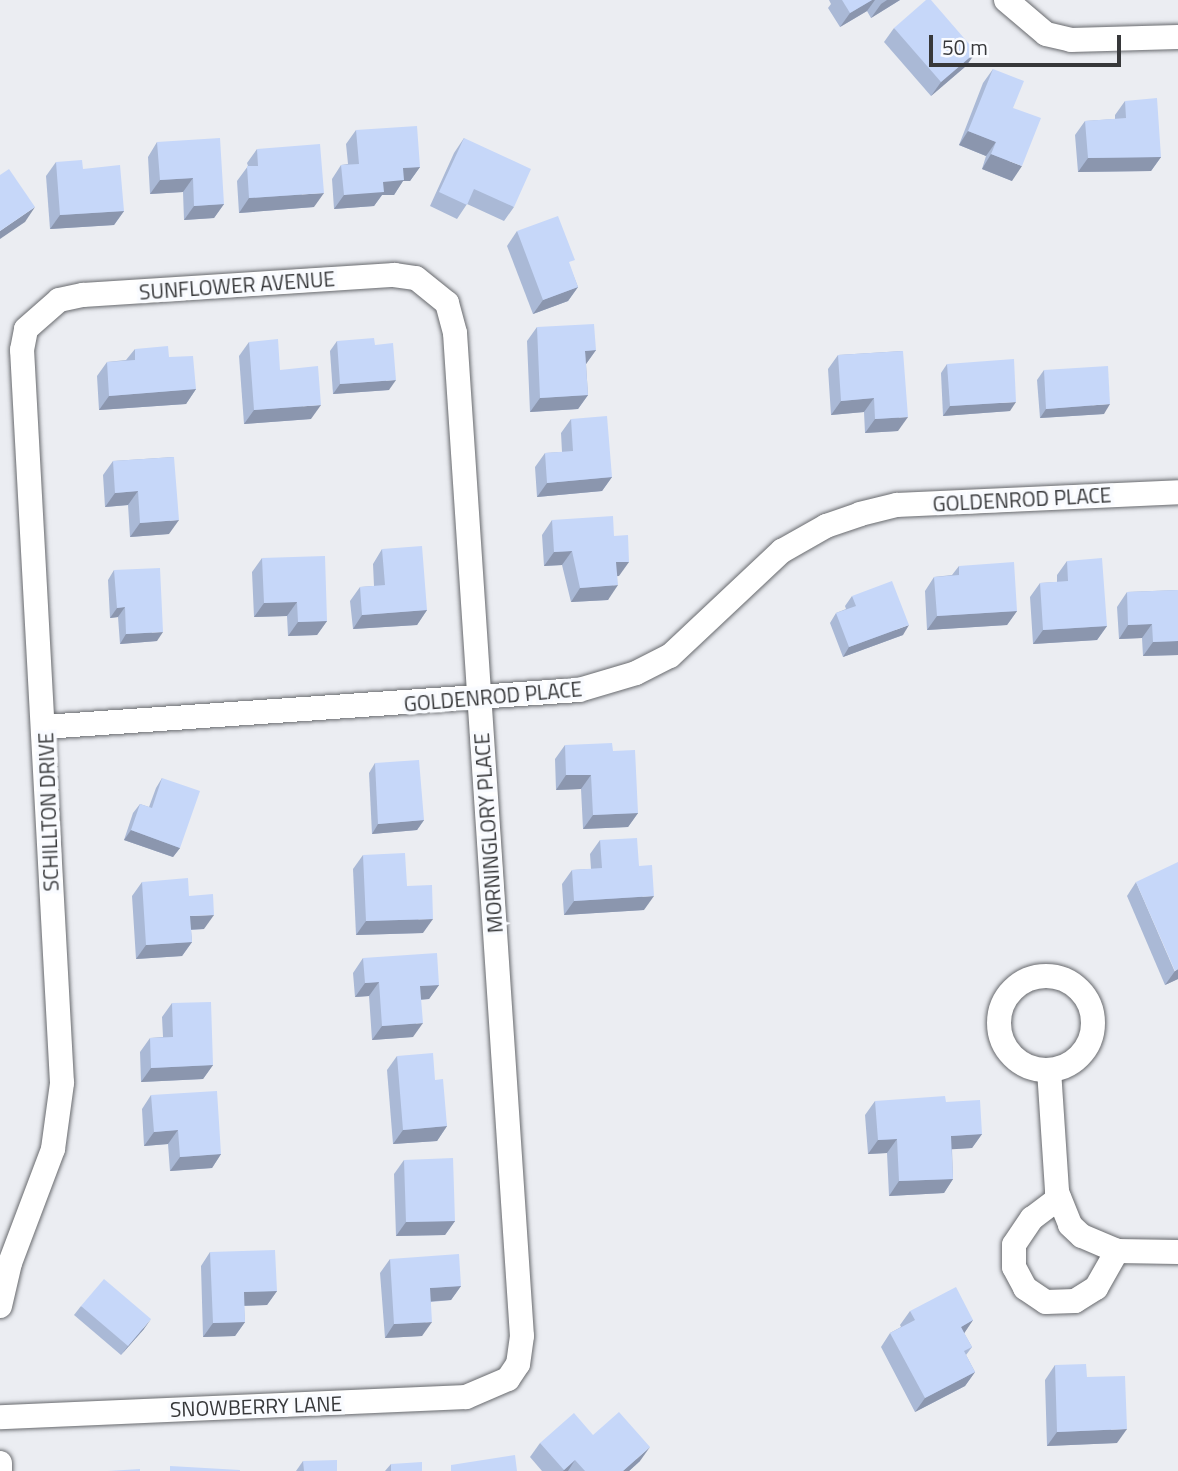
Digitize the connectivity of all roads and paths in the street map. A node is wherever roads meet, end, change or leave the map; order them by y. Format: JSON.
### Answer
{"nodes":[{"id":1,"x":1006,"y":0,"type":"edge"},
{"id":2,"x":1178,"y":37,"type":"edge"},
{"id":3,"x":435,"y":289,"type":"joint"},
{"id":4,"x":40,"y":313,"type":"joint"},
{"id":5,"x":1178,"y":492,"type":"edge"},
{"id":6,"x":480,"y":699,"type":"junction"},
{"id":7,"x":44,"y":727,"type":"junction"},
{"id":8,"x":1049,"y":1070,"type":"dead end"},
{"id":9,"x":1059,"y":1198,"type":"junction"},
{"id":10,"x":1118,"y":1251,"type":"junction"},
{"id":11,"x":1178,"y":1252,"type":"edge"},
{"id":12,"x":0,"y":1306,"type":"edge"},
{"id":13,"x":508,"y":1379,"type":"joint"},
{"id":14,"x":0,"y":1417,"type":"edge"},
{"id":15,"x":0,"y":1464,"type":"edge"},
{"id":16,"x":0,"y":1471,"type":"edge"}],
"edges":[{"from":1,"to":2,"type":"street"},
{"from":3,"to":4,"type":"street","name":"SUNFLOWER AVENUE"},
{"from":3,"to":6,"type":"street","name":"MORNINGLORY PLACE"},
{"from":4,"to":7,"type":"street","name":"SCHILLTON DRIVE"},
{"from":5,"to":6,"type":"street","name":"GOLDENROD PLACE"},
{"from":6,"to":7,"type":"street","name":"GOLDENROD PLACE"},
{"from":6,"to":13,"type":"street","name":"MORNINGLORY PLACE"},
{"from":7,"to":12,"type":"street","name":"SCHILLTON DRIVE"},
{"from":8,"to":9,"type":"street"},
{"from":9,"to":10,"type":"street"},
{"from":9,"to":10,"type":"street"},
{"from":10,"to":11,"type":"street"},
{"from":13,"to":14,"type":"street","name":"SNOWBERRY LANE"},
{"from":15,"to":16,"type":"street"}]}
